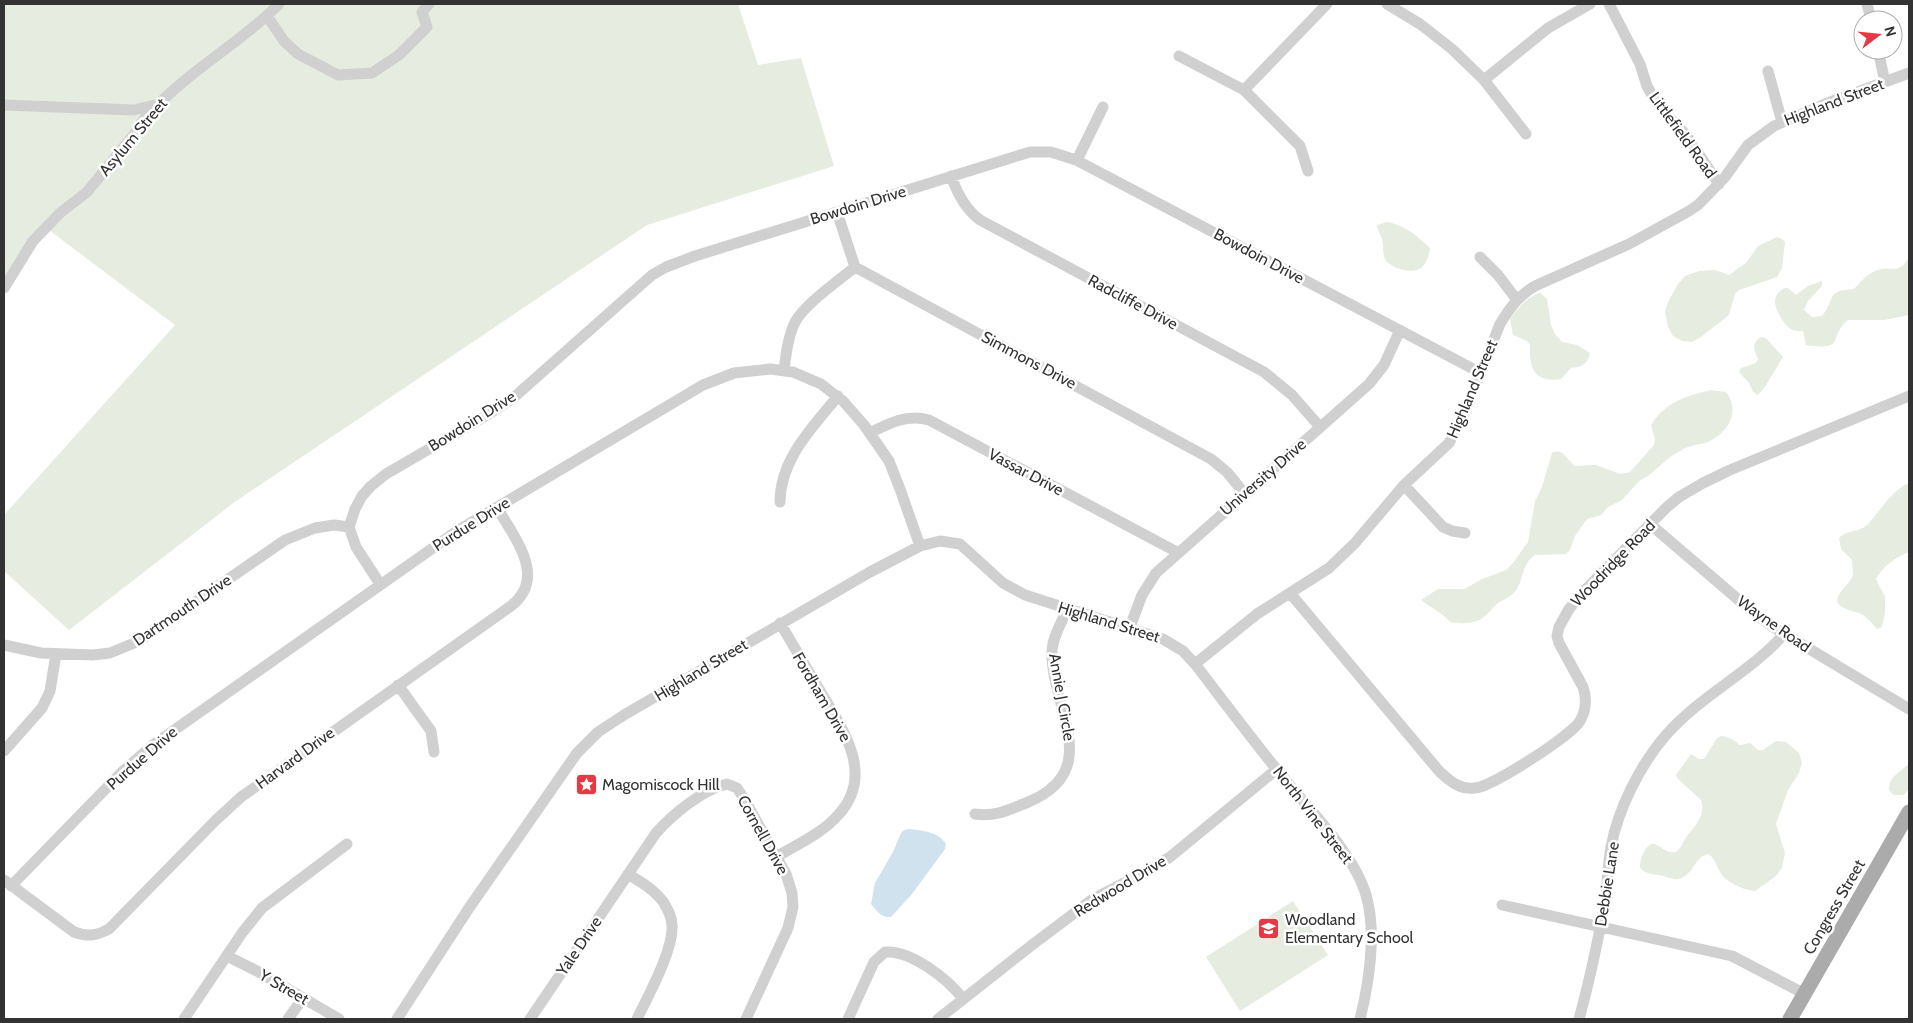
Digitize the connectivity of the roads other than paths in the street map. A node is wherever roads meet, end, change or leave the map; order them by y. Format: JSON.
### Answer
{"nodes":[{"id":1,"x":279,"y":4,"type":"edge"},
{"id":2,"x":430,"y":4,"type":"edge"},
{"id":3,"x":1327,"y":4,"type":"edge"},
{"id":4,"x":1387,"y":4,"type":"edge"},
{"id":5,"x":1590,"y":4,"type":"edge"},
{"id":6,"x":1609,"y":4,"type":"edge"},
{"id":7,"x":267,"y":16,"type":"junction"},
{"id":8,"x":1178,"y":56,"type":"dead end"},
{"id":9,"x":1880,"y":60,"type":"edge"},
{"id":10,"x":1768,"y":71,"type":"dead end"},
{"id":11,"x":1909,"y":73,"type":"edge"},
{"id":12,"x":1484,"y":80,"type":"junction"},
{"id":13,"x":1886,"y":82,"type":"junction"},
{"id":14,"x":1244,"y":90,"type":"junction"},
{"id":15,"x":159,"y":104,"type":"junction"},
{"id":16,"x":4,"y":105,"type":"edge"},
{"id":17,"x":1103,"y":107,"type":"dead end"},
{"id":18,"x":134,"y":110,"type":"junction"},
{"id":19,"x":141,"y":122,"type":"junction"},
{"id":20,"x":1782,"y":122,"type":"junction"},
{"id":21,"x":1526,"y":134,"type":"dead end"},
{"id":22,"x":1077,"y":160,"type":"junction"},
{"id":23,"x":1308,"y":171,"type":"dead end"},
{"id":24,"x":951,"y":176,"type":"junction"},
{"id":25,"x":1719,"y":184,"type":"junction"},
{"id":26,"x":837,"y":212,"type":"junction"},
{"id":27,"x":1480,"y":257,"type":"dead end"},
{"id":28,"x":855,"y":267,"type":"junction"},
{"id":29,"x":4,"y":288,"type":"edge"},
{"id":30,"x":1517,"y":300,"type":"junction"},
{"id":31,"x":1400,"y":330,"type":"junction"},
{"id":32,"x":784,"y":370,"type":"junction"},
{"id":33,"x":1479,"y":372,"type":"junction"},
{"id":34,"x":838,"y":396,"type":"junction"},
{"id":35,"x":1909,"y":396,"type":"edge"},
{"id":36,"x":1320,"y":427,"type":"junction"},
{"id":37,"x":870,"y":433,"type":"junction"},
{"id":38,"x":1404,"y":485,"type":"junction"},
{"id":39,"x":1244,"y":493,"type":"junction"},
{"id":40,"x":780,"y":502,"type":"dead end"},
{"id":41,"x":497,"y":507,"type":"junction"},
{"id":42,"x":1650,"y":524,"type":"junction"},
{"id":43,"x":349,"y":527,"type":"junction"},
{"id":44,"x":1465,"y":533,"type":"dead end"},
{"id":45,"x":920,"y":546,"type":"junction"},
{"id":46,"x":1178,"y":552,"type":"junction"},
{"id":47,"x":380,"y":584,"type":"junction"},
{"id":48,"x":1290,"y":593,"type":"junction"},
{"id":49,"x":1068,"y":609,"type":"junction"},
{"id":50,"x":780,"y":624,"type":"junction"},
{"id":51,"x":1130,"y":627,"type":"junction"},
{"id":52,"x":1784,"y":634,"type":"junction"},
{"id":53,"x":4,"y":645,"type":"edge"},
{"id":54,"x":56,"y":654,"type":"junction"},
{"id":55,"x":1195,"y":664,"type":"junction"},
{"id":56,"x":398,"y":685,"type":"junction"},
{"id":57,"x":1909,"y":709,"type":"edge"},
{"id":58,"x":4,"y":751,"type":"edge"},
{"id":59,"x":434,"y":752,"type":"dead end"},
{"id":60,"x":1277,"y":769,"type":"junction"},
{"id":61,"x":1909,"y":812,"type":"edge"},
{"id":62,"x":975,"y":814,"type":"dead end"},
{"id":63,"x":347,"y":844,"type":"dead end"},
{"id":64,"x":776,"y":857,"type":"junction"},
{"id":65,"x":628,"y":874,"type":"junction"},
{"id":66,"x":7,"y":883,"type":"edge"},
{"id":67,"x":1502,"y":905,"type":"dead end"},
{"id":68,"x":1600,"y":928,"type":"junction"},
{"id":69,"x":227,"y":956,"type":"junction"},
{"id":70,"x":1805,"y":994,"type":"junction"},
{"id":71,"x":303,"y":998,"type":"junction"},
{"id":72,"x":963,"y":999,"type":"junction"},
{"id":73,"x":184,"y":1019,"type":"edge"},
{"id":74,"x":288,"y":1019,"type":"edge"},
{"id":75,"x":339,"y":1019,"type":"edge"},
{"id":76,"x":397,"y":1019,"type":"edge"},
{"id":77,"x":530,"y":1019,"type":"edge"},
{"id":78,"x":637,"y":1019,"type":"edge"},
{"id":79,"x":746,"y":1019,"type":"edge"},
{"id":80,"x":848,"y":1019,"type":"edge"},
{"id":81,"x":938,"y":1019,"type":"edge"},
{"id":82,"x":1360,"y":1019,"type":"edge"},
{"id":83,"x":1579,"y":1019,"type":"edge"},
{"id":84,"x":1790,"y":1019,"type":"edge"}],
"edges":[{"from":1,"to":7,"type":"street","name":"Asylum Street"},
{"from":2,"to":7,"type":"street"},
{"from":3,"to":14,"type":"street"},
{"from":4,"to":12,"type":"street"},
{"from":5,"to":12,"type":"street"},
{"from":6,"to":25,"type":"street","name":"Littlefield Road"},
{"from":7,"to":15,"type":"street","name":"Asylum Street"},
{"from":8,"to":14,"type":"street"},
{"from":9,"to":13,"type":"street"},
{"from":10,"to":20,"type":"street"},
{"from":11,"to":13,"type":"street","name":"Highland Street"},
{"from":12,"to":21,"type":"street"},
{"from":13,"to":20,"type":"street","name":"Highland Street"},
{"from":14,"to":23,"type":"street"},
{"from":15,"to":18,"type":"street"},
{"from":15,"to":19,"type":"street","name":"Asylum Street"},
{"from":16,"to":18,"type":"street"},
{"from":17,"to":22,"type":"street"},
{"from":18,"to":19,"type":"street"},
{"from":19,"to":29,"type":"street","name":"Asylum Street"},
{"from":20,"to":25,"type":"street","name":"Highland Street"},
{"from":22,"to":24,"type":"street","name":"Bowdoin Drive"},
{"from":22,"to":31,"type":"street","name":"Bowdoin Drive"},
{"from":24,"to":26,"type":"street","name":"Bowdoin Drive"},
{"from":24,"to":36,"type":"street","name":"Radcliffe Drive"},
{"from":25,"to":30,"type":"street","name":"Highland Street"},
{"from":26,"to":28,"type":"street"},
{"from":26,"to":43,"type":"street","name":"Bowdoin Drive"},
{"from":27,"to":30,"type":"street"},
{"from":28,"to":32,"type":"street"},
{"from":28,"to":39,"type":"street","name":"Simmons Drive"},
{"from":30,"to":33,"type":"street","name":"Highland Street"},
{"from":31,"to":33,"type":"street","name":"Bowdoin Drive"},
{"from":31,"to":36,"type":"street","name":"University Drive"},
{"from":32,"to":34,"type":"street","name":"Purdue Drive"},
{"from":32,"to":41,"type":"street","name":"Purdue Drive"},
{"from":33,"to":38,"type":"street","name":"Highland Street"},
{"from":34,"to":37,"type":"street","name":"Purdue Drive"},
{"from":34,"to":40,"type":"street"},
{"from":35,"to":42,"type":"street","name":"Woodridge Road"},
{"from":36,"to":39,"type":"street","name":"University Drive"},
{"from":37,"to":45,"type":"street","name":"Purdue Drive"},
{"from":37,"to":46,"type":"street","name":"Vassar Drive"},
{"from":38,"to":44,"type":"street"},
{"from":38,"to":48,"type":"street","name":"Highland Street"},
{"from":39,"to":46,"type":"street","name":"University Drive"},
{"from":41,"to":47,"type":"street","name":"Purdue Drive"},
{"from":41,"to":56,"type":"street","name":"Harvard Drive"},
{"from":42,"to":48,"type":"street","name":"Woodridge Road"},
{"from":42,"to":52,"type":"street","name":"Wayne Road"},
{"from":43,"to":47,"type":"street"},
{"from":43,"to":54,"type":"street","name":"Dartmouth Drive"},
{"from":45,"to":49,"type":"street","name":"Highland Street"},
{"from":45,"to":50,"type":"street","name":"Highland Street"},
{"from":46,"to":51,"type":"street","name":"University Drive"},
{"from":47,"to":66,"type":"street","name":"Purdue Drive"},
{"from":48,"to":55,"type":"street","name":"Highland Street"},
{"from":49,"to":51,"type":"street","name":"Highland Street"},
{"from":49,"to":62,"type":"street","name":"Annie J Circle"},
{"from":50,"to":64,"type":"street","name":"Fordham Drive"},
{"from":50,"to":76,"type":"street","name":"Highland Street"},
{"from":51,"to":55,"type":"street","name":"Highland Street"},
{"from":52,"to":57,"type":"street","name":"Wayne Road"},
{"from":52,"to":68,"type":"street","name":"Debbie Lane"},
{"from":53,"to":54,"type":"street","name":"Dartmouth Drive"},
{"from":54,"to":58,"type":"street"},
{"from":55,"to":60,"type":"street","name":"North Vine Street"},
{"from":56,"to":59,"type":"street"},
{"from":56,"to":66,"type":"street","name":"Harvard Drive"},
{"from":60,"to":72,"type":"street","name":"Redwood Drive"},
{"from":60,"to":82,"type":"street","name":"North Vine Street"},
{"from":61,"to":70,"type":"main road","name":"Congress Street"},
{"from":63,"to":69,"type":"street"},
{"from":64,"to":65,"type":"street","name":"Cornell Drive"},
{"from":64,"to":79,"type":"street","name":"Cornell Drive"},
{"from":65,"to":77,"type":"street","name":"Yale Drive"},
{"from":65,"to":78,"type":"street"},
{"from":67,"to":68,"type":"street"},
{"from":68,"to":70,"type":"street"},
{"from":68,"to":83,"type":"street","name":"Debbie Lane"},
{"from":69,"to":71,"type":"street","name":"Y Street"},
{"from":69,"to":73,"type":"street"},
{"from":70,"to":84,"type":"main road","name":"Congress Street"},
{"from":71,"to":74,"type":"street"},
{"from":71,"to":75,"type":"street","name":"Y Street"},
{"from":72,"to":80,"type":"street"},
{"from":72,"to":81,"type":"street","name":"Redwood Drive"}]}
